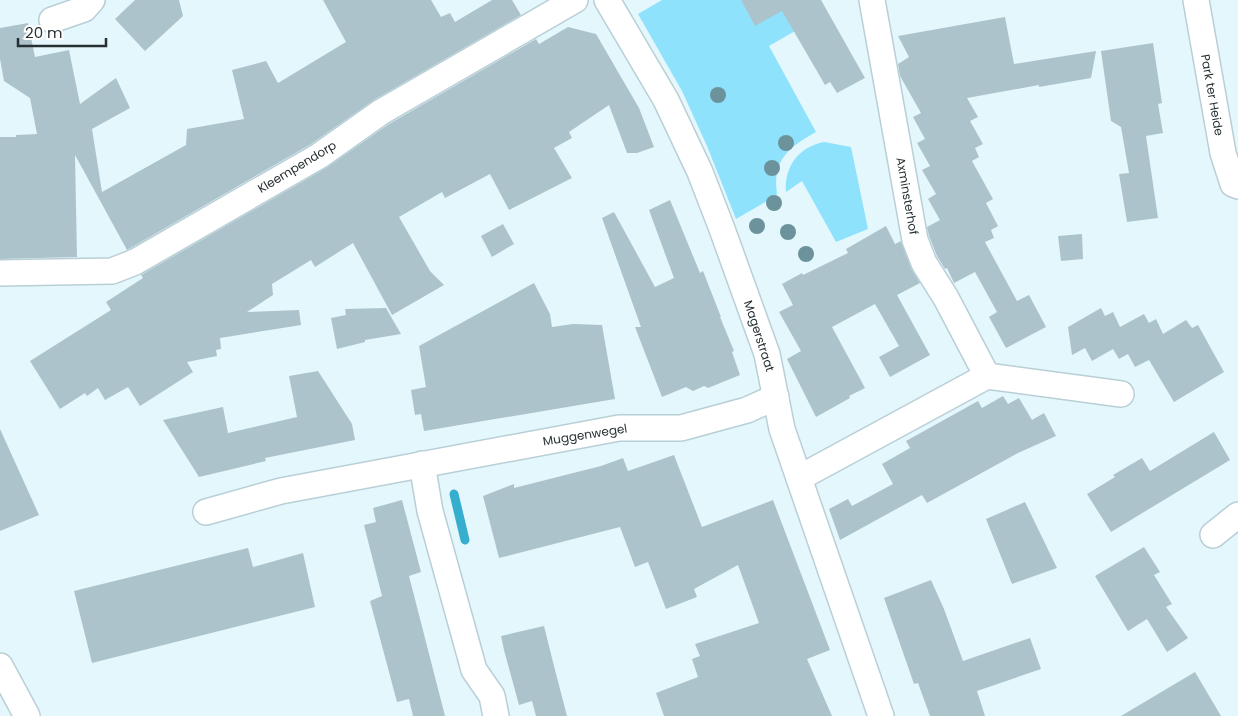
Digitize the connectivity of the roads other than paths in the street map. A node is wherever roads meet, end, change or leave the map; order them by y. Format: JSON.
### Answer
{"nodes":[{"id":1,"x":92,"y":0,"type":"edge"},
{"id":2,"x":576,"y":0,"type":"edge"},
{"id":3,"x":608,"y":0,"type":"edge"},
{"id":4,"x":872,"y":0,"type":"edge"},
{"id":5,"x":1196,"y":0,"type":"edge"},
{"id":6,"x":52,"y":20,"type":"dead end"},
{"id":7,"x":1238,"y":186,"type":"edge"},
{"id":8,"x":0,"y":273,"type":"edge"},
{"id":9,"x":987,"y":376,"type":"junction"},
{"id":10,"x":1121,"y":394,"type":"dead end"},
{"id":11,"x":776,"y":397,"type":"junction"},
{"id":12,"x":422,"y":464,"type":"junction"},
{"id":13,"x":799,"y":478,"type":"junction"},
{"id":14,"x":206,"y":512,"type":"dead end"},
{"id":15,"x":1238,"y":515,"type":"edge"},
{"id":16,"x":1212,"y":535,"type":"dead end"},
{"id":17,"x":0,"y":666,"type":"edge"},
{"id":18,"x":27,"y":716,"type":"edge"},
{"id":19,"x":496,"y":716,"type":"edge"},
{"id":20,"x":881,"y":716,"type":"edge"}],
"edges":[{"from":1,"to":6,"type":"street"},
{"from":2,"to":8,"type":"street","name":"Kleempendorp"},
{"from":3,"to":11,"type":"street","name":"Magerstraat"},
{"from":4,"to":9,"type":"street","name":"Axminsterhof"},
{"from":5,"to":7,"type":"street","name":"Park ter Heide"},
{"from":9,"to":10,"type":"street"},
{"from":9,"to":13,"type":"street"},
{"from":11,"to":12,"type":"street","name":"Muggenwegel"},
{"from":11,"to":13,"type":"street","name":"Magerstraat"},
{"from":12,"to":14,"type":"street","name":"Muggenwegel"},
{"from":12,"to":19,"type":"street"},
{"from":13,"to":20,"type":"street","name":"Magerstraat"},
{"from":15,"to":16,"type":"street"},
{"from":17,"to":18,"type":"street"}]}
